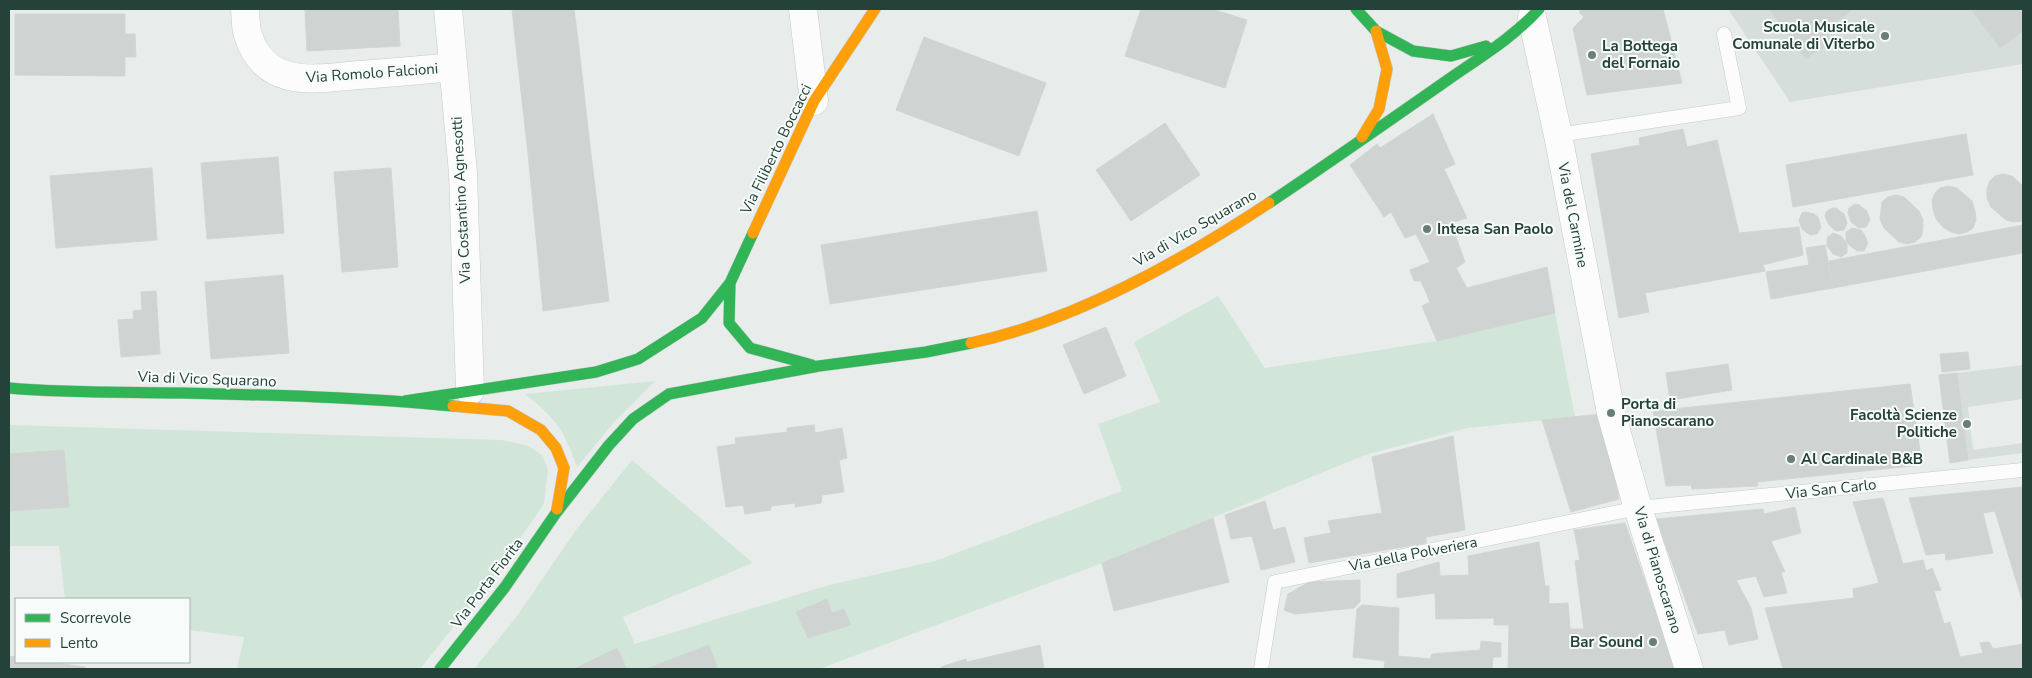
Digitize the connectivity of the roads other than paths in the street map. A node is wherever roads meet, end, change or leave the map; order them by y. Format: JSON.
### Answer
{"nodes":[{"id":1,"x":245,"y":9,"type":"edge"},
{"id":2,"x":448,"y":9,"type":"edge"},
{"id":3,"x":803,"y":9,"type":"edge"},
{"id":4,"x":875,"y":9,"type":"edge"},
{"id":5,"x":1356,"y":9,"type":"edge"},
{"id":6,"x":1535,"y":13,"type":"edge"},
{"id":7,"x":1376,"y":31,"type":"junction"},
{"id":8,"x":1724,"y":34,"type":"dead end"},
{"id":9,"x":1501,"y":42,"type":"junction"},
{"id":10,"x":453,"y":67,"type":"junction"},
{"id":11,"x":814,"y":101,"type":"junction"},
{"id":12,"x":1558,"y":135,"type":"junction"},
{"id":13,"x":1358,"y":143,"type":"junction"},
{"id":14,"x":730,"y":283,"type":"junction"},
{"id":15,"x":819,"y":366,"type":"junction"},
{"id":16,"x":9,"y":388,"type":"edge"},
{"id":17,"x":470,"y":391,"type":"junction"},
{"id":18,"x":404,"y":401,"type":"junction"},
{"id":19,"x":1611,"y":413,"type":"joint"},
{"id":20,"x":2023,"y":470,"type":"edge"},
{"id":21,"x":1638,"y":508,"type":"junction"},
{"id":22,"x":556,"y":512,"type":"junction"},
{"id":23,"x":440,"y":669,"type":"edge"},
{"id":24,"x":1261,"y":669,"type":"edge"},
{"id":25,"x":1689,"y":669,"type":"edge"}],
"edges":[{"from":1,"to":10,"type":"street","name":"Via Romolo Falcioni"},
{"from":2,"to":10,"type":"street","name":"Via Costantino Agnesotti"},
{"from":3,"to":11,"type":"street"},
{"from":4,"to":11,"type":"main road","name":"Via Filiberto Boccacci"},
{"from":5,"to":7,"type":"main road"},
{"from":6,"to":9,"type":"main road","name":"Via di Vico Squarano"},
{"from":6,"to":12,"type":"street","name":"Via del Carmine"},
{"from":7,"to":9,"type":"main road"},
{"from":7,"to":13,"type":"main road"},
{"from":8,"to":12,"type":"lane"},
{"from":9,"to":13,"type":"main road","name":"Via di Vico Squarano"},
{"from":10,"to":17,"type":"street","name":"Via Costantino Agnesotti"},
{"from":11,"to":14,"type":"main road","name":"Via Filiberto Boccacci"},
{"from":12,"to":19,"type":"street","name":"Via del Carmine"},
{"from":13,"to":15,"type":"main road","name":"Via di Vico Squarano"},
{"from":14,"to":15,"type":"main road"},
{"from":14,"to":17,"type":"main road"},
{"from":15,"to":22,"type":"main road","name":"Via di Vico Squarano"},
{"from":16,"to":18,"type":"main road","name":"Via di Vico Squarano"},
{"from":17,"to":18,"type":"main road"},
{"from":18,"to":22,"type":"main road"},
{"from":19,"to":21,"type":"street","name":"Via di Pianoscarano"},
{"from":20,"to":21,"type":"lane","name":"Via San Carlo"},
{"from":21,"to":24,"type":"lane","name":"Via della Polveriera"},
{"from":21,"to":25,"type":"street","name":"Via di Pianoscarano"},
{"from":22,"to":23,"type":"main road","name":"Via Porta Fiorita"}]}
